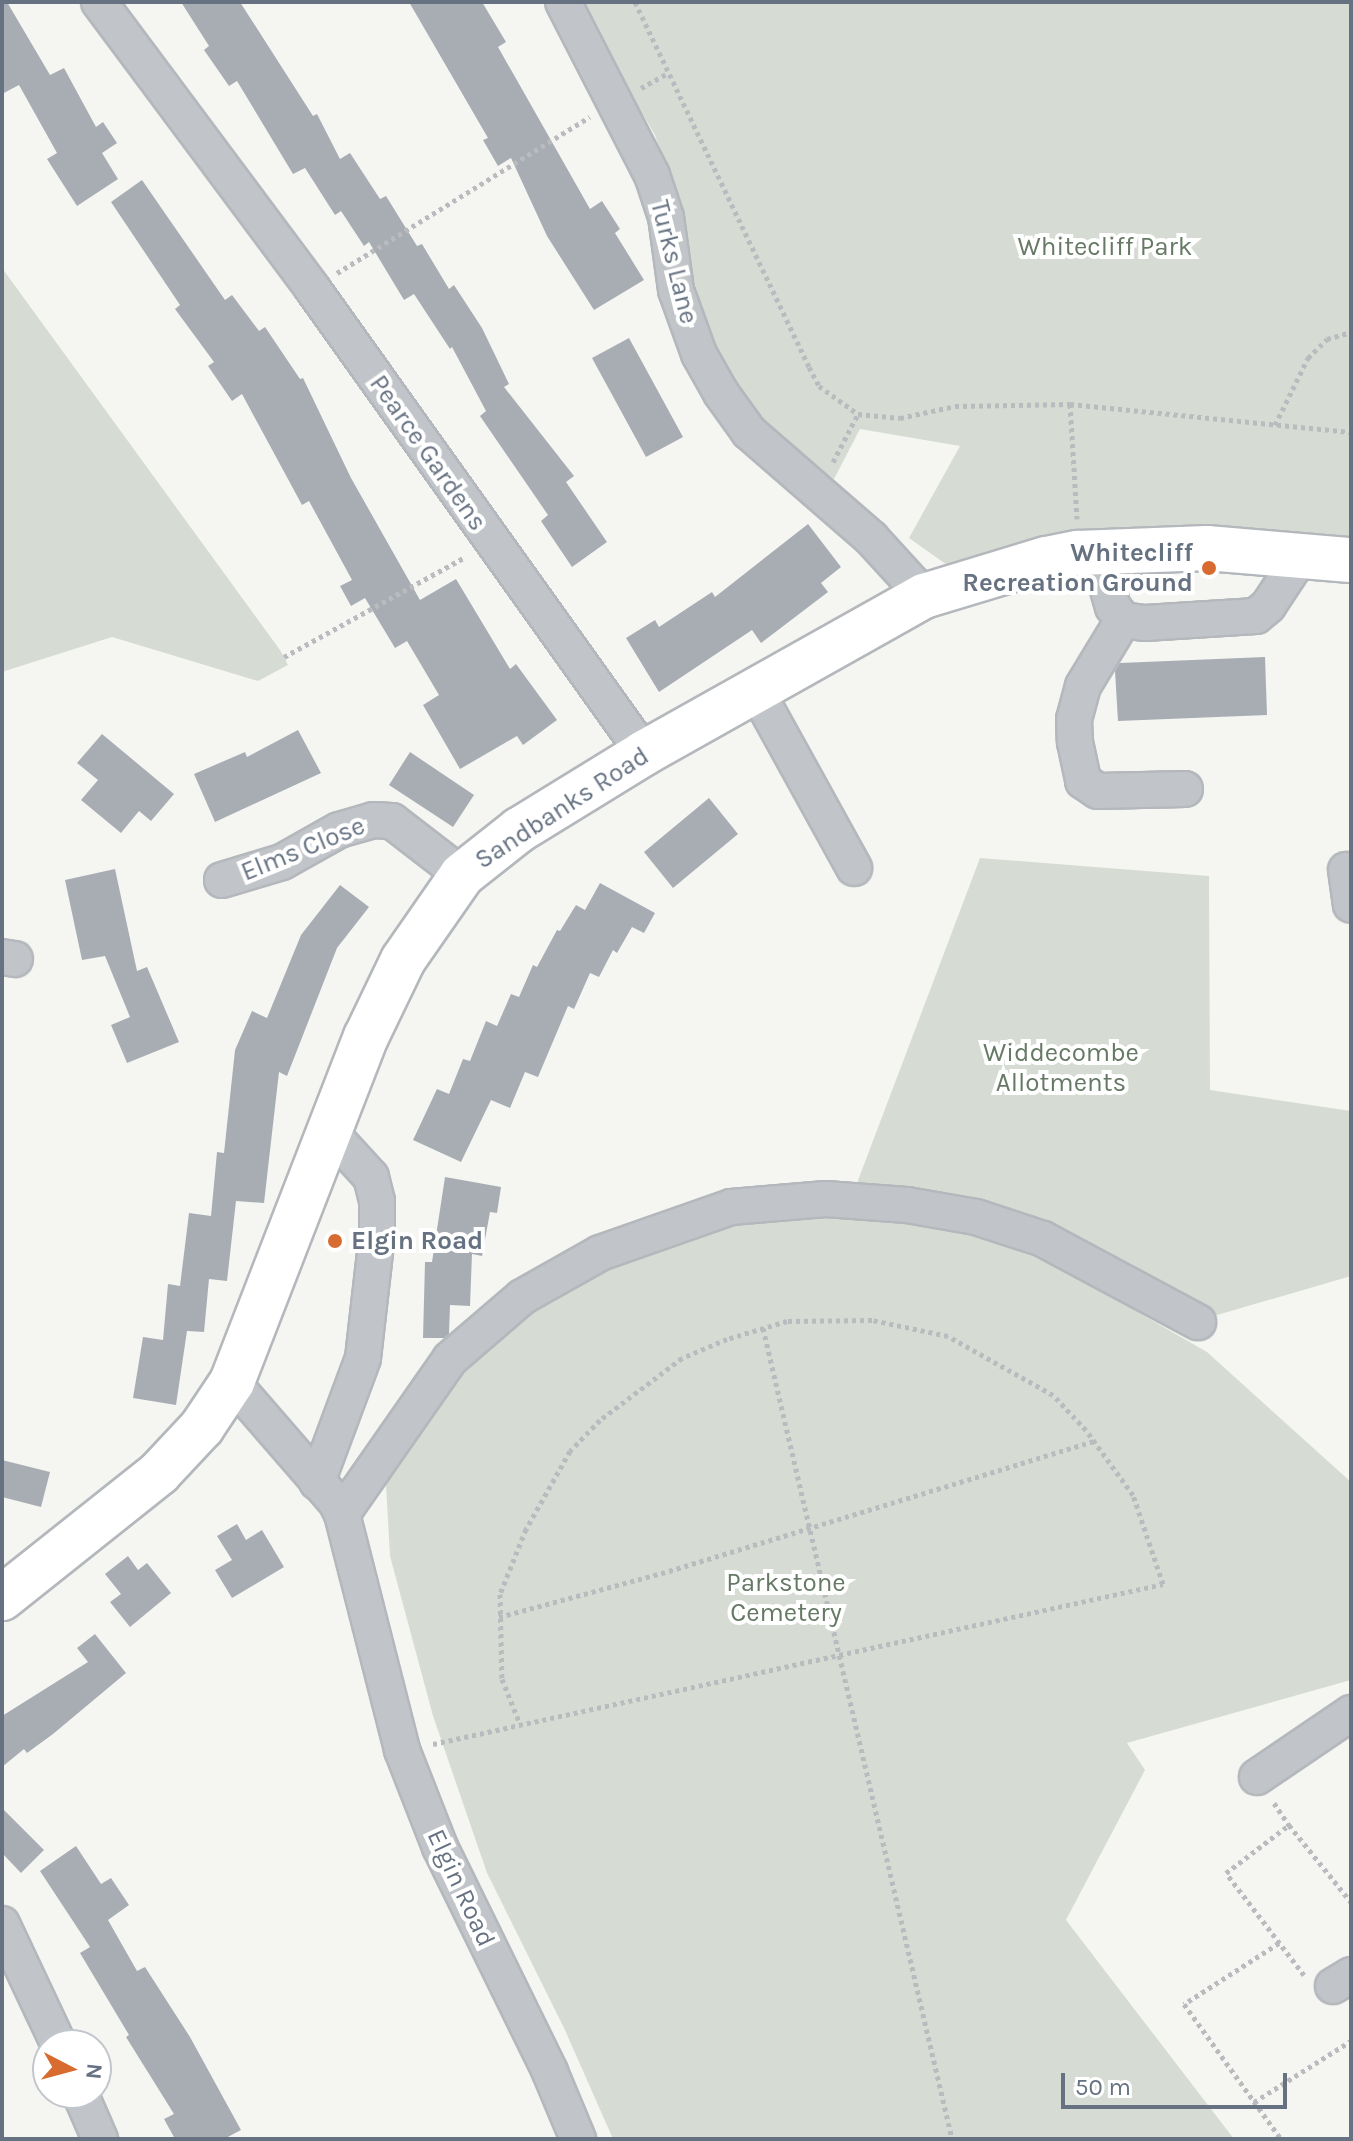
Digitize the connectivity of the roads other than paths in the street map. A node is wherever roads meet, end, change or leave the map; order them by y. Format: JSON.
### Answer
{"nodes":[{"id":1,"x":99,"y":2,"type":"edge"},
{"id":2,"x":563,"y":2,"type":"edge"},
{"id":3,"x":1088,"y":552,"type":"junction"},
{"id":4,"x":1301,"y":556,"type":"junction"},
{"id":5,"x":1351,"y":560,"type":"edge"},
{"id":6,"x":924,"y":596,"type":"junction"},
{"id":7,"x":1123,"y":620,"type":"junction"},
{"id":8,"x":757,"y":692,"type":"junction"},
{"id":9,"x":644,"y":753,"type":"junction"},
{"id":10,"x":1185,"y":789,"type":"dead end"},
{"id":11,"x":854,"y":868,"type":"dead end"},
{"id":12,"x":1346,"y":870,"type":"dead end"},
{"id":13,"x":462,"y":875,"type":"junction"},
{"id":14,"x":222,"y":880,"type":"dead end"},
{"id":15,"x":1351,"y":905,"type":"edge"},
{"id":16,"x":329,"y":1131,"type":"junction"},
{"id":17,"x":1198,"y":1322,"type":"dead end"},
{"id":18,"x":232,"y":1382,"type":"junction"},
{"id":19,"x":317,"y":1482,"type":"junction"},
{"id":20,"x":342,"y":1514,"type":"junction"},
{"id":21,"x":2,"y":1598,"type":"edge"},
{"id":22,"x":1351,"y":1713,"type":"edge"},
{"id":23,"x":1257,"y":1777,"type":"dead end"},
{"id":24,"x":2,"y":1924,"type":"edge"},
{"id":25,"x":51,"y":2029,"type":"edge"},
{"id":26,"x":87,"y":2109,"type":"edge"},
{"id":27,"x":100,"y":2139,"type":"edge"},
{"id":28,"x":578,"y":2139,"type":"edge"}],
"edges":[{"from":1,"to":9,"type":"street","name":"Pearce Gardens"},
{"from":2,"to":6,"type":"street","name":"Turks Lane"},
{"from":3,"to":4,"type":"main road","name":"Sandbanks Road"},
{"from":3,"to":6,"type":"main road","name":"Sandbanks Road"},
{"from":3,"to":7,"type":"street"},
{"from":4,"to":5,"type":"main road","name":"Sandbanks Road"},
{"from":4,"to":7,"type":"street"},
{"from":6,"to":8,"type":"main road","name":"Sandbanks Road"},
{"from":7,"to":10,"type":"street"},
{"from":8,"to":9,"type":"main road","name":"Sandbanks Road"},
{"from":8,"to":11,"type":"street"},
{"from":9,"to":13,"type":"main road","name":"Sandbanks Road"},
{"from":12,"to":15,"type":"street"},
{"from":13,"to":14,"type":"street","name":"Elms Close"},
{"from":13,"to":16,"type":"main road","name":"Sandbanks Road"},
{"from":16,"to":18,"type":"main road","name":"Sandbanks Road"},
{"from":16,"to":19,"type":"street"},
{"from":17,"to":20,"type":"street"},
{"from":18,"to":19,"type":"street","name":"Elgin Road"},
{"from":18,"to":21,"type":"main road","name":"Sandbanks Road"},
{"from":19,"to":20,"type":"street","name":"Elgin Road"},
{"from":20,"to":28,"type":"street","name":"Elgin Road"},
{"from":22,"to":23,"type":"street"},
{"from":24,"to":25,"type":"street"},
{"from":26,"to":27,"type":"street"}]}
